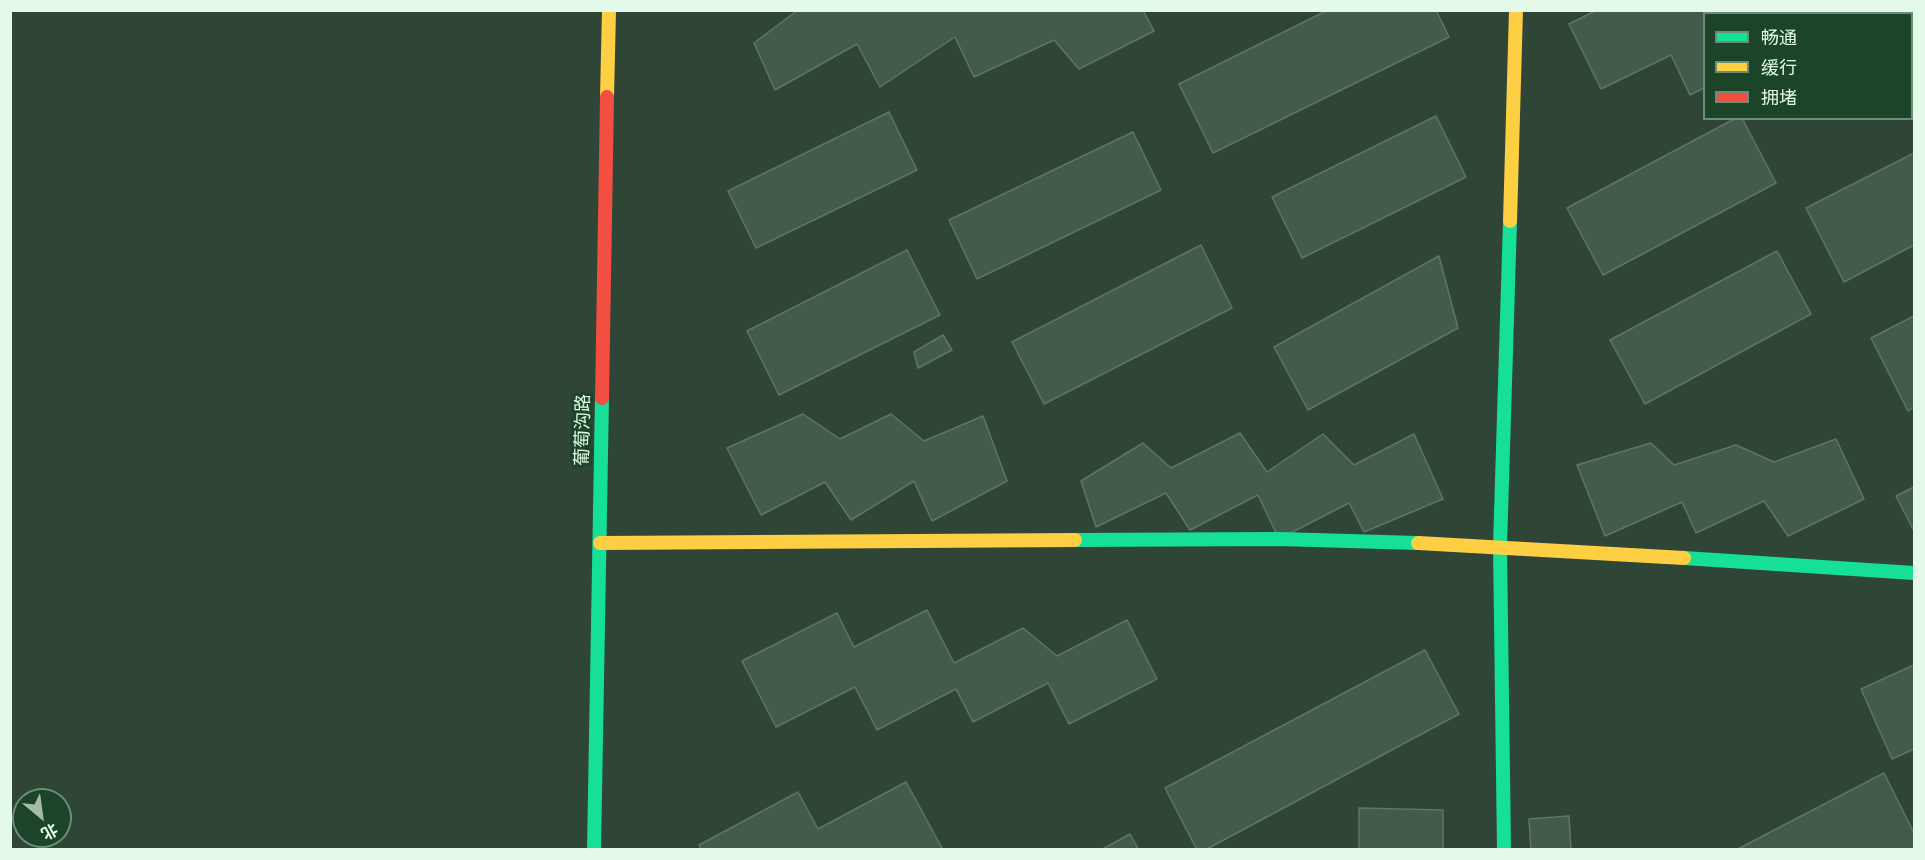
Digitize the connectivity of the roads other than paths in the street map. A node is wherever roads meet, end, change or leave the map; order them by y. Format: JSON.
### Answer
{"nodes":[{"id":1,"x":609,"y":10,"type":"edge"},
{"id":2,"x":1516,"y":10,"type":"edge"},
{"id":3,"x":600,"y":543,"type":"junction"},
{"id":4,"x":1500,"y":546,"type":"junction"},
{"id":5,"x":1914,"y":573,"type":"edge"},
{"id":6,"x":594,"y":849,"type":"edge"},
{"id":7,"x":1504,"y":849,"type":"edge"}],
"edges":[{"from":1,"to":3,"type":"street","name":"葡萄沟路"},
{"from":2,"to":4,"type":"street"},
{"from":3,"to":4,"type":"street"},
{"from":3,"to":6,"type":"street","name":"葡萄沟路"},
{"from":4,"to":5,"type":"street"},
{"from":4,"to":7,"type":"street"}]}
